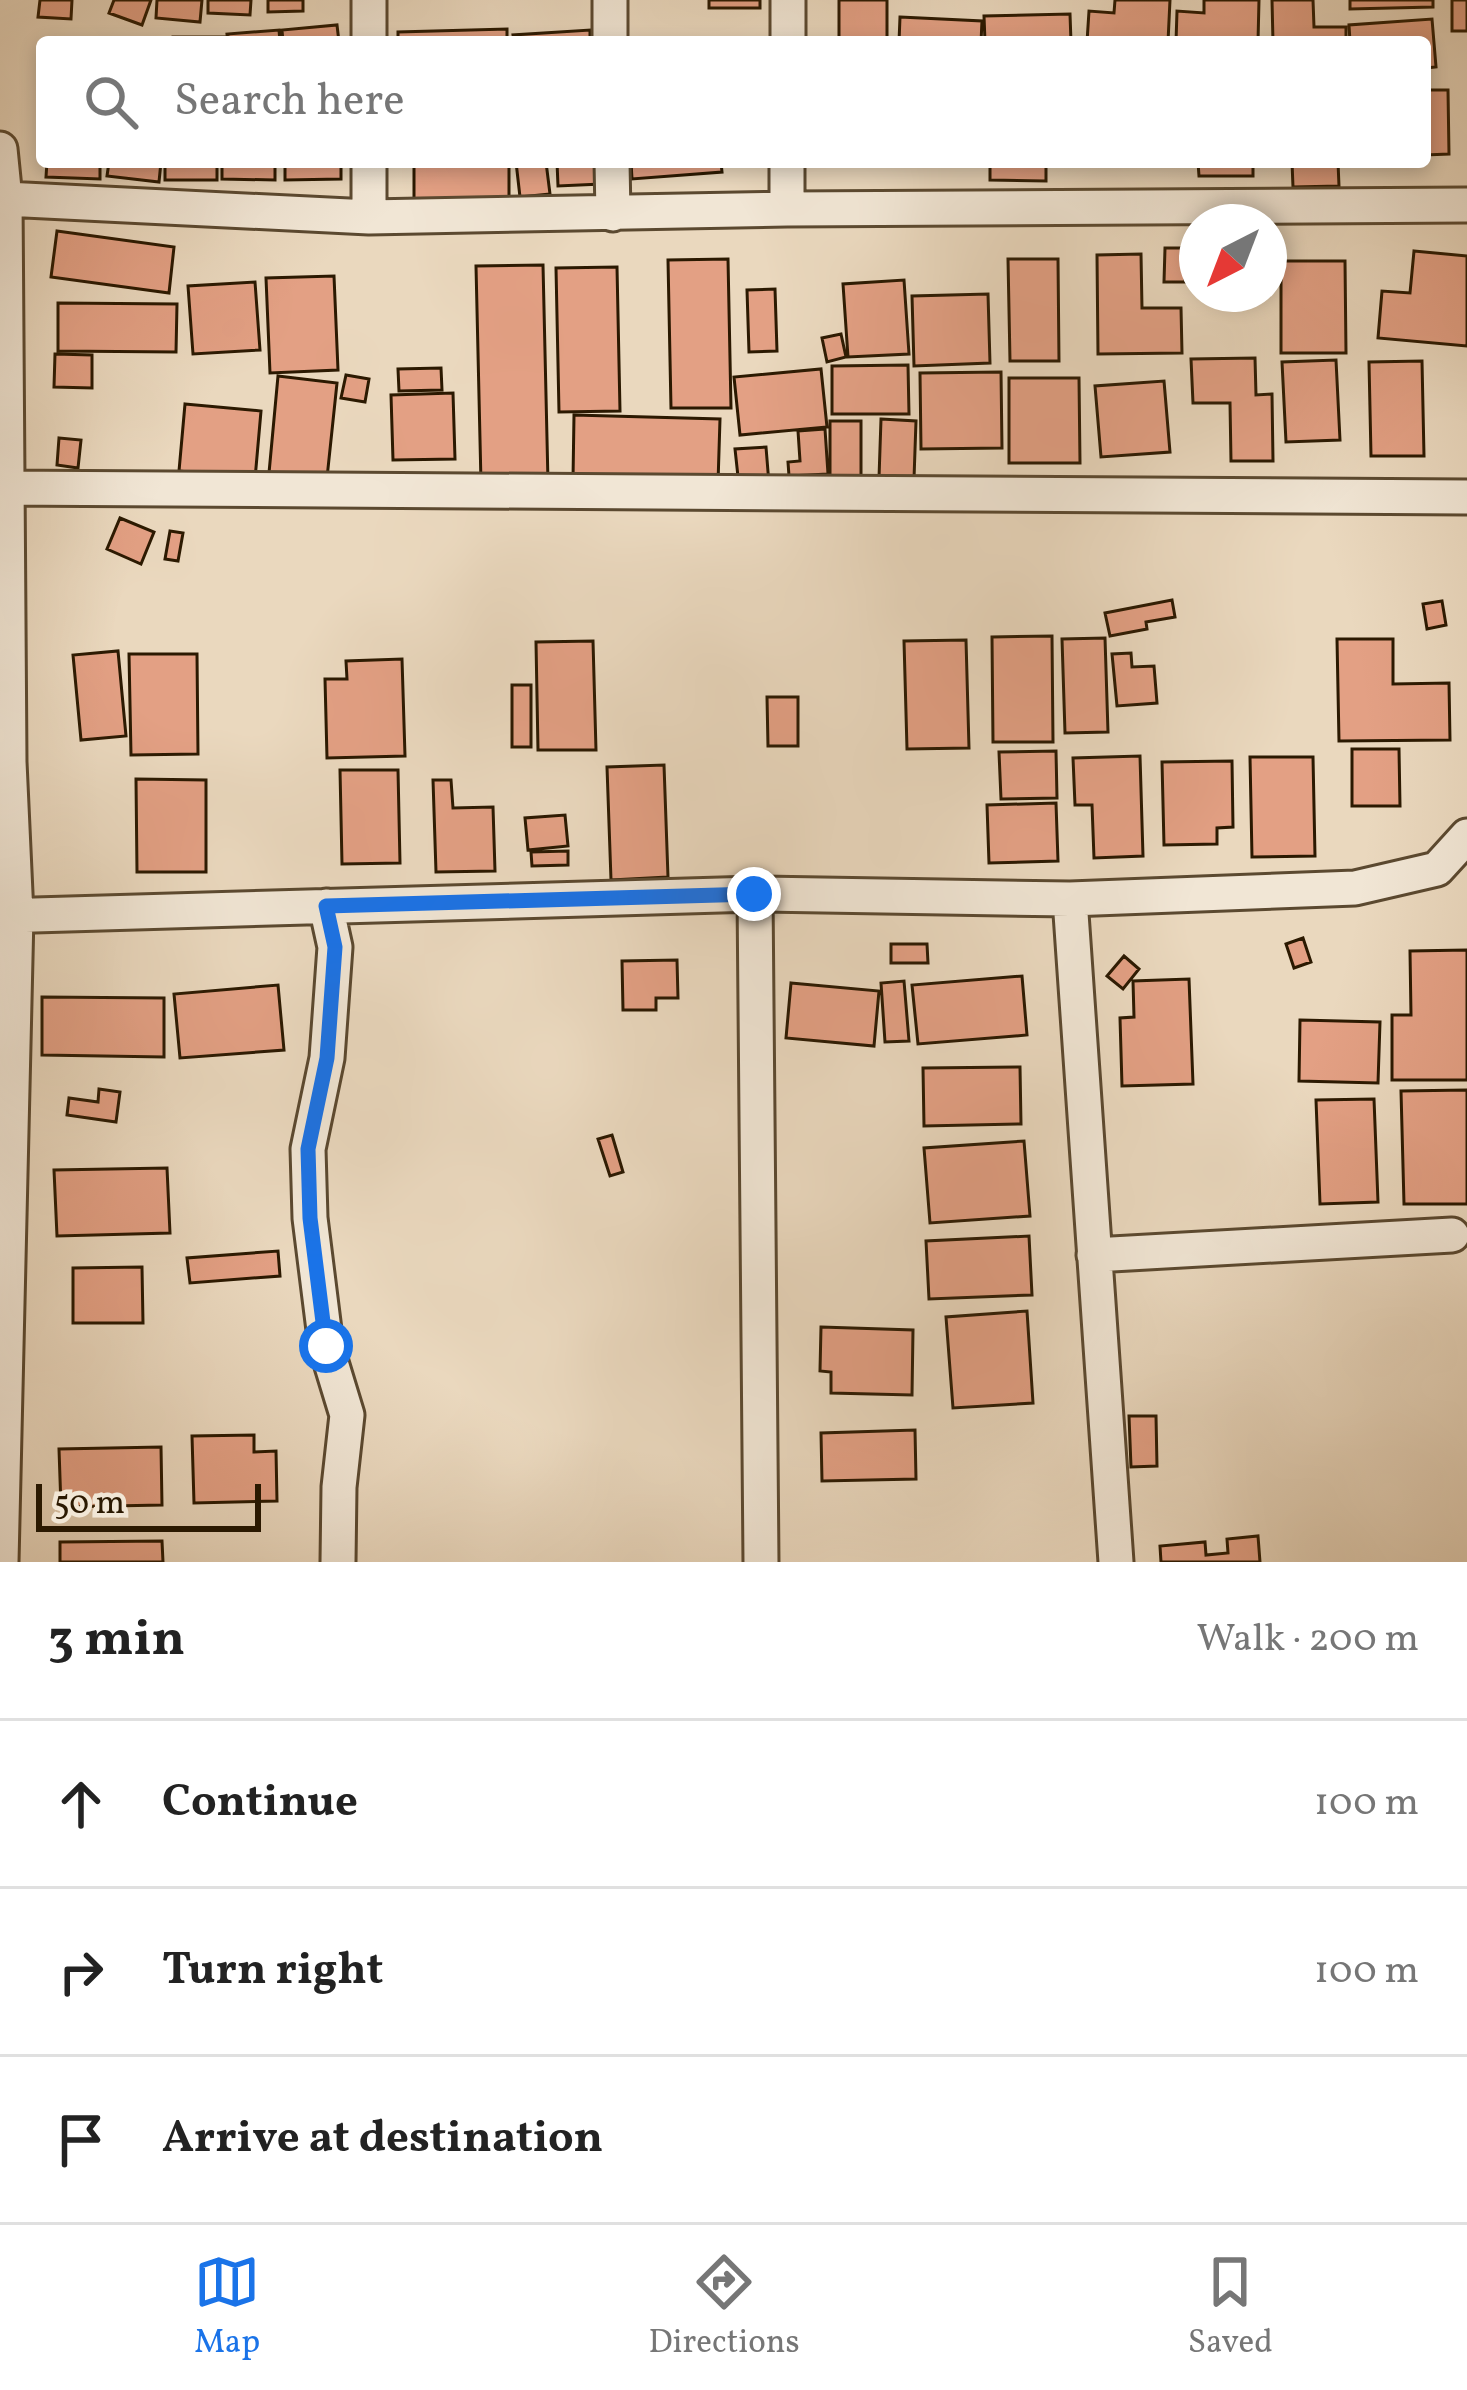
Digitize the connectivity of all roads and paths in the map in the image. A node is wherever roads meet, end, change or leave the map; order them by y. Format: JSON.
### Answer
{"nodes":[{"id":1,"x":369,"y":0,"type":"edge"},
{"id":2,"x":610,"y":0,"type":"edge"},
{"id":3,"x":788,"y":0,"type":"edge"},
{"id":4,"x":369,"y":36,"type":"edge"},
{"id":5,"x":610,"y":36,"type":"edge"},
{"id":6,"x":788,"y":36,"type":"edge"},
{"id":7,"x":0,"y":149,"type":"edge"},
{"id":8,"x":369,"y":168,"type":"edge"},
{"id":9,"x":612,"y":168,"type":"edge"},
{"id":10,"x":787,"y":168,"type":"edge"},
{"id":11,"x":5,"y":199,"type":"junction"},
{"id":12,"x":1467,"y":205,"type":"edge"},
{"id":13,"x":787,"y":209,"type":"junction"},
{"id":14,"x":613,"y":214,"type":"junction"},
{"id":15,"x":369,"y":217,"type":"junction"},
{"id":16,"x":3,"y":489,"type":"edge"},
{"id":17,"x":1467,"y":497,"type":"edge"},
{"id":18,"x":4,"y":762,"type":"edge"},
{"id":19,"x":1467,"y":836,"type":"edge"},
{"id":20,"x":754,"y":894,"type":"junction"},
{"id":21,"x":1070,"y":898,"type":"junction"},
{"id":22,"x":326,"y":906,"type":"junction"},
{"id":23,"x":8,"y":915,"type":"edge"},
{"id":24,"x":1452,"y":1235,"type":"dead end"},
{"id":25,"x":1094,"y":1256,"type":"junction"},
{"id":26,"x":1,"y":1562,"type":"edge"},
{"id":27,"x":338,"y":1562,"type":"edge"},
{"id":28,"x":761,"y":1562,"type":"edge"},
{"id":29,"x":1116,"y":1562,"type":"edge"}],
"edges":[{"from":1,"to":4,"type":"street"},
{"from":2,"to":5,"type":"street"},
{"from":3,"to":6,"type":"street"},
{"from":7,"to":11,"type":"street"},
{"from":8,"to":15,"type":"street"},
{"from":9,"to":14,"type":"street"},
{"from":10,"to":13,"type":"street"},
{"from":11,"to":15,"type":"street"},
{"from":11,"to":16,"type":"street"},
{"from":12,"to":13,"type":"street"},
{"from":13,"to":14,"type":"street"},
{"from":14,"to":15,"type":"street"},
{"from":16,"to":17,"type":"street"},
{"from":16,"to":18,"type":"street"},
{"from":18,"to":23,"type":"street"},
{"from":19,"to":21,"type":"street"},
{"from":20,"to":21,"type":"street"},
{"from":20,"to":22,"type":"street"},
{"from":20,"to":28,"type":"street"},
{"from":21,"to":25,"type":"street"},
{"from":22,"to":23,"type":"street"},
{"from":22,"to":27,"type":"street"},
{"from":23,"to":26,"type":"street"},
{"from":24,"to":25,"type":"street"},
{"from":25,"to":29,"type":"street"}]}
